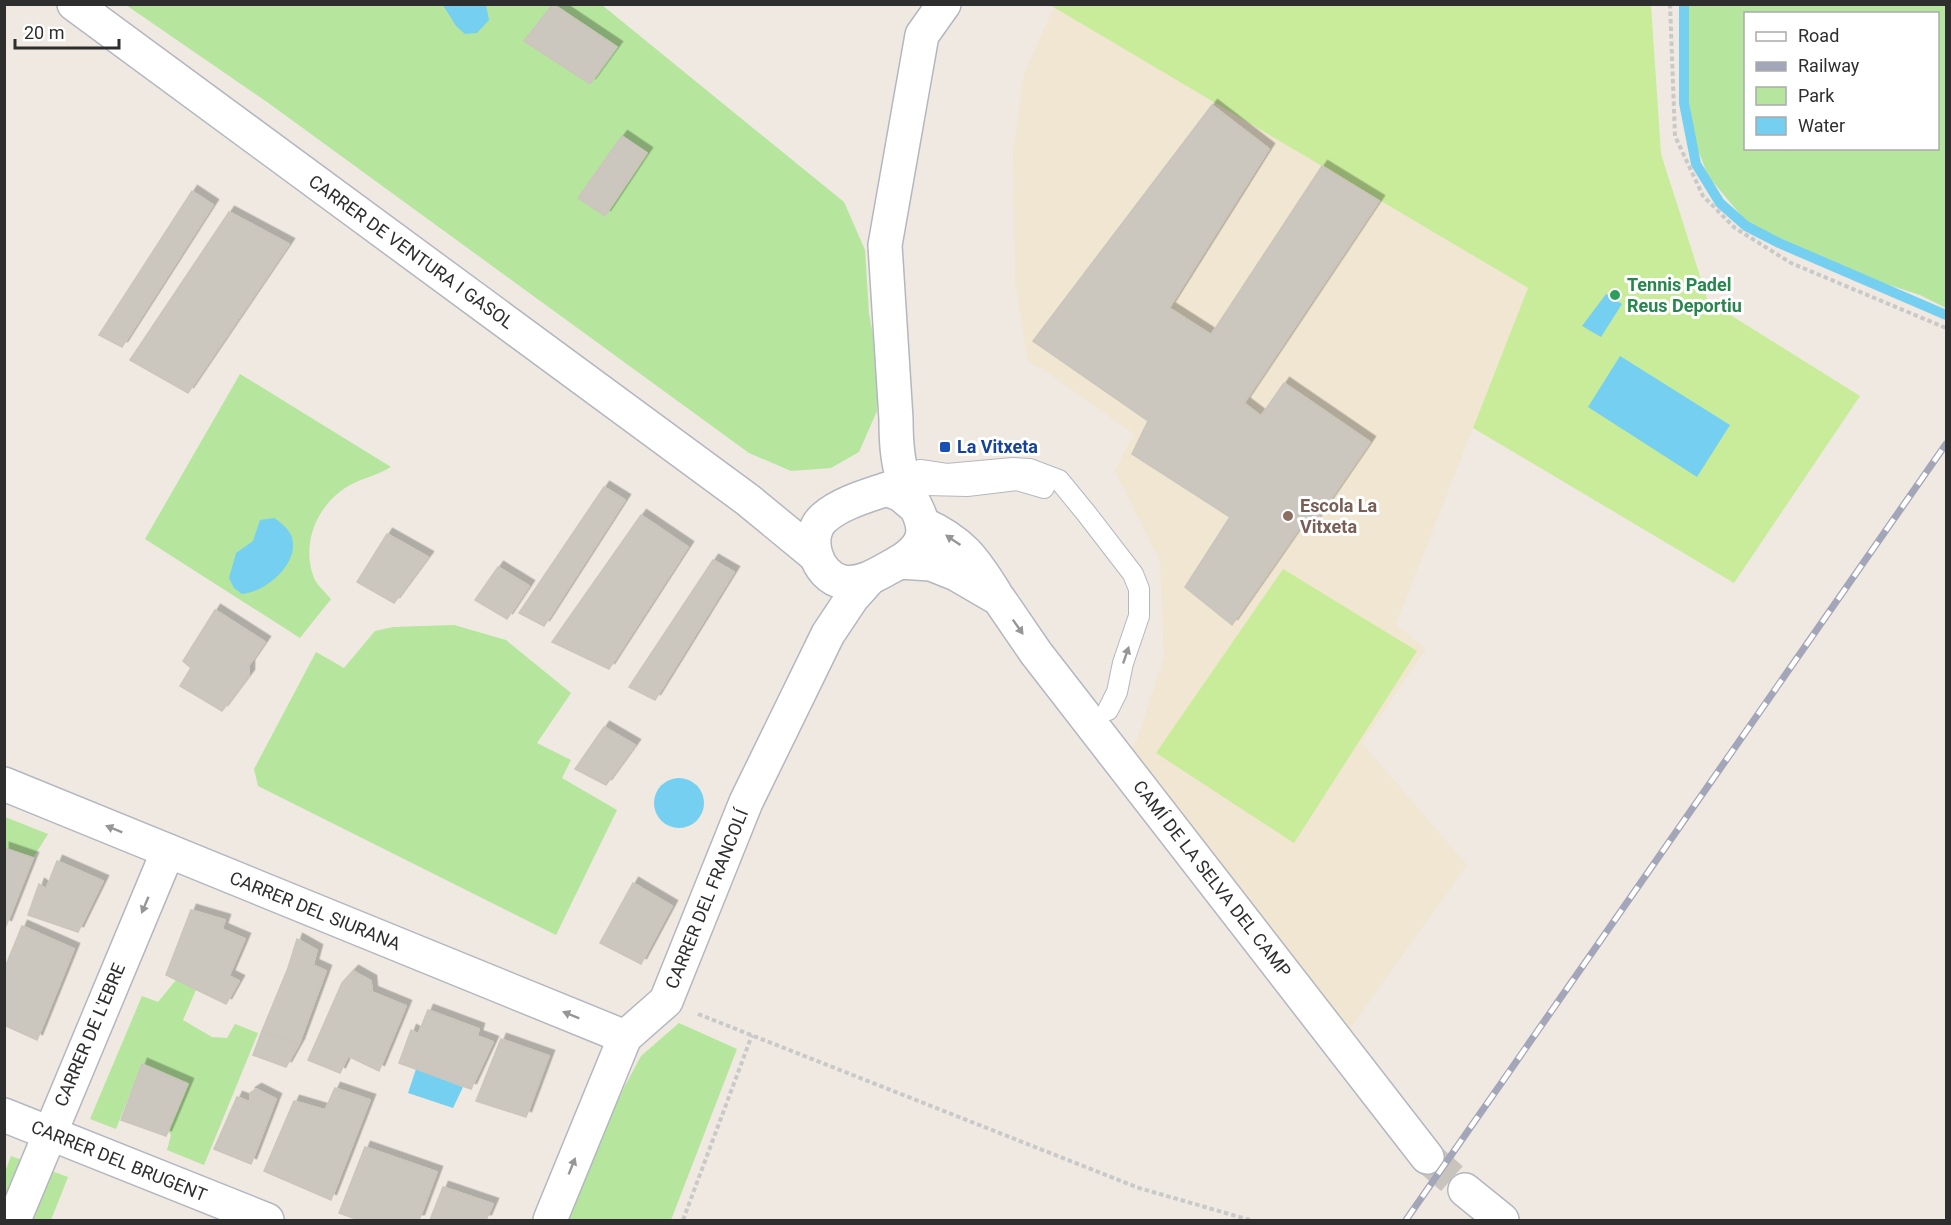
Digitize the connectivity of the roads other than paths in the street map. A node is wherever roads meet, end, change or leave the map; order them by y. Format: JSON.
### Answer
{"nodes":[{"id":1,"x":74,"y":4,"type":"edge"},
{"id":2,"x":944,"y":4,"type":"edge"},
{"id":3,"x":901,"y":486,"type":"junction"},
{"id":4,"x":967,"y":486,"type":"junction"},
{"id":5,"x":1044,"y":488,"type":"dead end"},
{"id":6,"x":990,"y":491,"type":"dead end"},
{"id":7,"x":748,"y":500,"type":"junction"},
{"id":8,"x":824,"y":517,"type":"junction"},
{"id":9,"x":899,"y":562,"type":"junction"},
{"id":10,"x":823,"y":566,"type":"junction"},
{"id":11,"x":869,"y":579,"type":"junction"},
{"id":12,"x":999,"y":599,"type":"junction"},
{"id":13,"x":828,"y":634,"type":"junction"},
{"id":14,"x":1093,"y":709,"type":"junction"},
{"id":15,"x":4,"y":784,"type":"edge"},
{"id":16,"x":168,"y":851,"type":"junction"},
{"id":17,"x":625,"y":1037,"type":"junction"},
{"id":18,"x":4,"y":1115,"type":"edge"},
{"id":19,"x":50,"y":1133,"type":"junction"},
{"id":20,"x":1427,"y":1157,"type":"tunnel mouth"},
{"id":21,"x":1465,"y":1190,"type":"tunnel mouth"},
{"id":22,"x":14,"y":1221,"type":"edge"},
{"id":23,"x":267,"y":1221,"type":"edge"},
{"id":24,"x":550,"y":1221,"type":"edge"},
{"id":25,"x":1502,"y":1221,"type":"edge"}],
"edges":[{"from":1,"to":7,"type":"street","name":"CARRER DE VENTURA I GASOL"},
{"from":2,"to":3,"type":"street"},
{"from":3,"to":4,"type":"lane"},
{"from":3,"to":8,"type":"street"},
{"from":3,"to":9,"type":"street"},
{"from":12,"to":3,"type":"street","name":"CAMÍ DE LA SELVA DEL CAMP","one_way":true},
{"from":14,"to":3,"type":"lane","one_way":true},
{"from":4,"to":5,"type":"lane"},
{"from":4,"to":6,"type":"lane"},
{"from":7,"to":8,"type":"street","name":"CARRER DE VENTURA I GASOL"},
{"from":7,"to":10,"type":"street","name":"CARRER DE VENTURA I GASOL"},
{"from":8,"to":10,"type":"street"},
{"from":9,"to":11,"type":"street"},
{"from":9,"to":12,"type":"street","name":"CAMÍ DE LA SELVA DEL CAMP"},
{"from":10,"to":11,"type":"street"},
{"from":10,"to":13,"type":"street","name":"CARRER DEL FRANCOLÍ"},
{"from":11,"to":13,"type":"street","name":"CARRER DEL FRANCOLÍ"},
{"from":12,"to":14,"type":"street","name":"CAMÍ DE LA SELVA DEL CAMP","one_way":true},
{"from":13,"to":17,"type":"street","name":"CARRER DEL FRANCOLÍ"},
{"from":14,"to":20,"type":"street","name":"CAMÍ DE LA SELVA DEL CAMP"},
{"from":16,"to":15,"type":"street","name":"CARRER DEL SIURANA","one_way":true},
{"from":17,"to":16,"type":"street","name":"CARRER DEL SIURANA","one_way":true},
{"from":16,"to":19,"type":"street","name":"CARRER DE L'EBRE","one_way":true},
{"from":24,"to":17,"type":"street","name":"CARRER DEL FRANCOLÍ","one_way":true},
{"from":18,"to":19,"type":"street","name":"CARRER DEL BRUGENT"},
{"from":19,"to":22,"type":"street","name":"CARRER DE L'EBRE"},
{"from":19,"to":23,"type":"street","name":"CARRER DEL BRUGENT"},
{"from":21,"to":25,"type":"street"}]}
